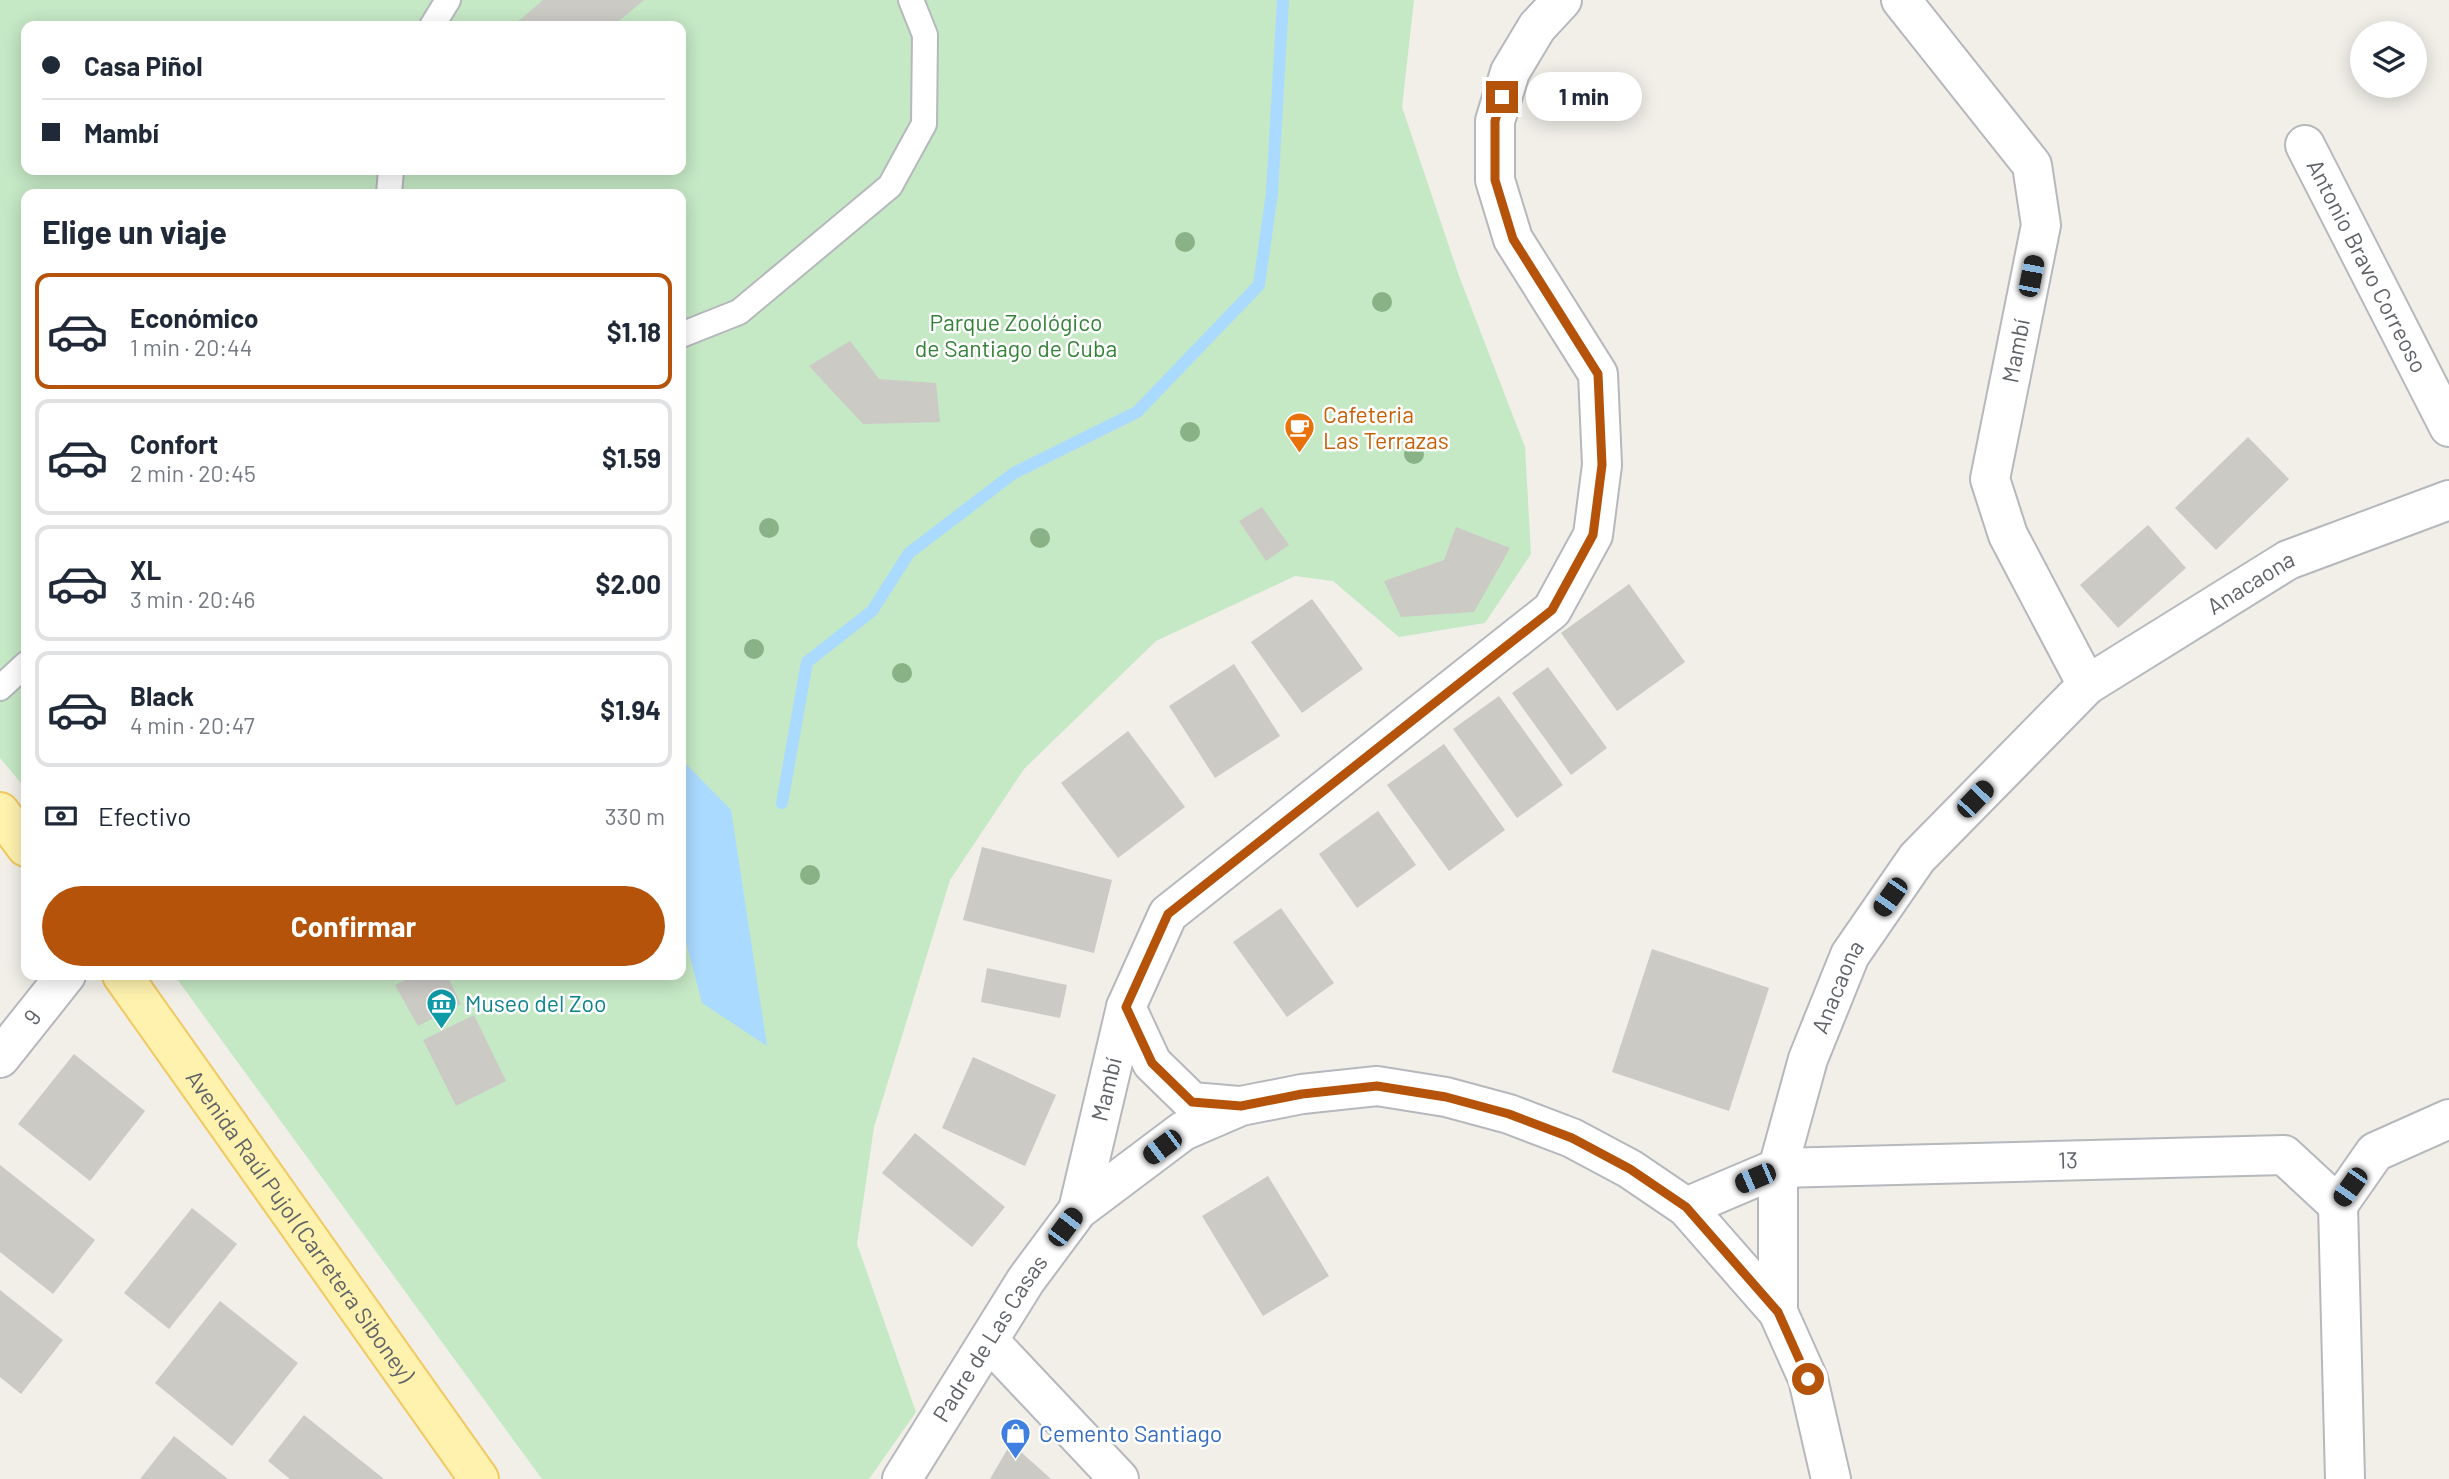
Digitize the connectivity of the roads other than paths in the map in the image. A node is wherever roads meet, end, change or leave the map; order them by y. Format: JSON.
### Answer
{"nodes":[{"id":1,"x":448,"y":0,"type":"edge"},
{"id":2,"x":911,"y":0,"type":"edge"},
{"id":3,"x":1562,"y":0,"type":"edge"},
{"id":4,"x":1901,"y":0,"type":"edge"},
{"id":5,"x":435,"y":21,"type":"edge"},
{"id":6,"x":2305,"y":145,"type":"dead end"},
{"id":7,"x":686,"y":333,"type":"edge"},
{"id":8,"x":2449,"y":427,"type":"edge"},
{"id":9,"x":2449,"y":500,"type":"edge"},
{"id":10,"x":21,"y":669,"type":"edge"},
{"id":11,"x":2087,"y":685,"type":"junction"},
{"id":12,"x":0,"y":688,"type":"edge"},
{"id":13,"x":0,"y":812,"type":"edge"},
{"id":14,"x":21,"y":840,"type":"edge"},
{"id":15,"x":62,"y":980,"type":"edge"},
{"id":16,"x":125,"y":980,"type":"edge"},
{"id":17,"x":1126,"y":1007,"type":"junction"},
{"id":18,"x":0,"y":1058,"type":"edge"},
{"id":19,"x":1241,"y":1106,"type":"junction"},
{"id":20,"x":2449,"y":1119,"type":"edge"},
{"id":21,"x":1779,"y":1168,"type":"junction"},
{"id":22,"x":2338,"y":1205,"type":"junction"},
{"id":23,"x":1686,"y":1207,"type":"junction"},
{"id":24,"x":1078,"y":1210,"type":"junction"},
{"id":25,"x":1778,"y":1312,"type":"junction"},
{"id":26,"x":989,"y":1341,"type":"junction"},
{"id":27,"x":465,"y":1472,"type":"edge"},
{"id":28,"x":902,"y":1479,"type":"edge"},
{"id":29,"x":1119,"y":1479,"type":"edge"},
{"id":30,"x":1830,"y":1479,"type":"edge"},
{"id":31,"x":2344,"y":1479,"type":"edge"}],
"edges":[{"from":1,"to":5,"type":"lane"},
{"from":2,"to":7,"type":"lane"},
{"from":3,"to":17,"type":"street","name":"Mambí"},
{"from":4,"to":11,"type":"street","name":"Mambí"},
{"from":6,"to":8,"type":"street","name":"Antonio Bravo Correoso"},
{"from":9,"to":11,"type":"street","name":"Anacaona"},
{"from":10,"to":12,"type":"lane"},
{"from":11,"to":21,"type":"street","name":"Anacaona"},
{"from":13,"to":14,"type":"main road"},
{"from":15,"to":18,"type":"street","name":"9"},
{"from":16,"to":27,"type":"main road","name":"Avenida Raúl Pujol (Carretera Siboney)"},
{"from":17,"to":19,"type":"street"},
{"from":17,"to":24,"type":"street","name":"Mambí"},
{"from":19,"to":23,"type":"street","name":"Padre de Las Casas"},
{"from":19,"to":24,"type":"street","name":"Padre de Las Casas"},
{"from":20,"to":22,"type":"street"},
{"from":21,"to":22,"type":"street","name":"13"},
{"from":21,"to":23,"type":"street"},
{"from":21,"to":25,"type":"street","name":"Anacaona"},
{"from":22,"to":31,"type":"street"},
{"from":23,"to":25,"type":"street","name":"Padre de Las Casas"},
{"from":24,"to":26,"type":"street","name":"Padre de Las Casas"},
{"from":25,"to":30,"type":"street","name":"Anacaona"},
{"from":26,"to":28,"type":"street","name":"Padre de Las Casas"},
{"from":26,"to":29,"type":"street"}]}
